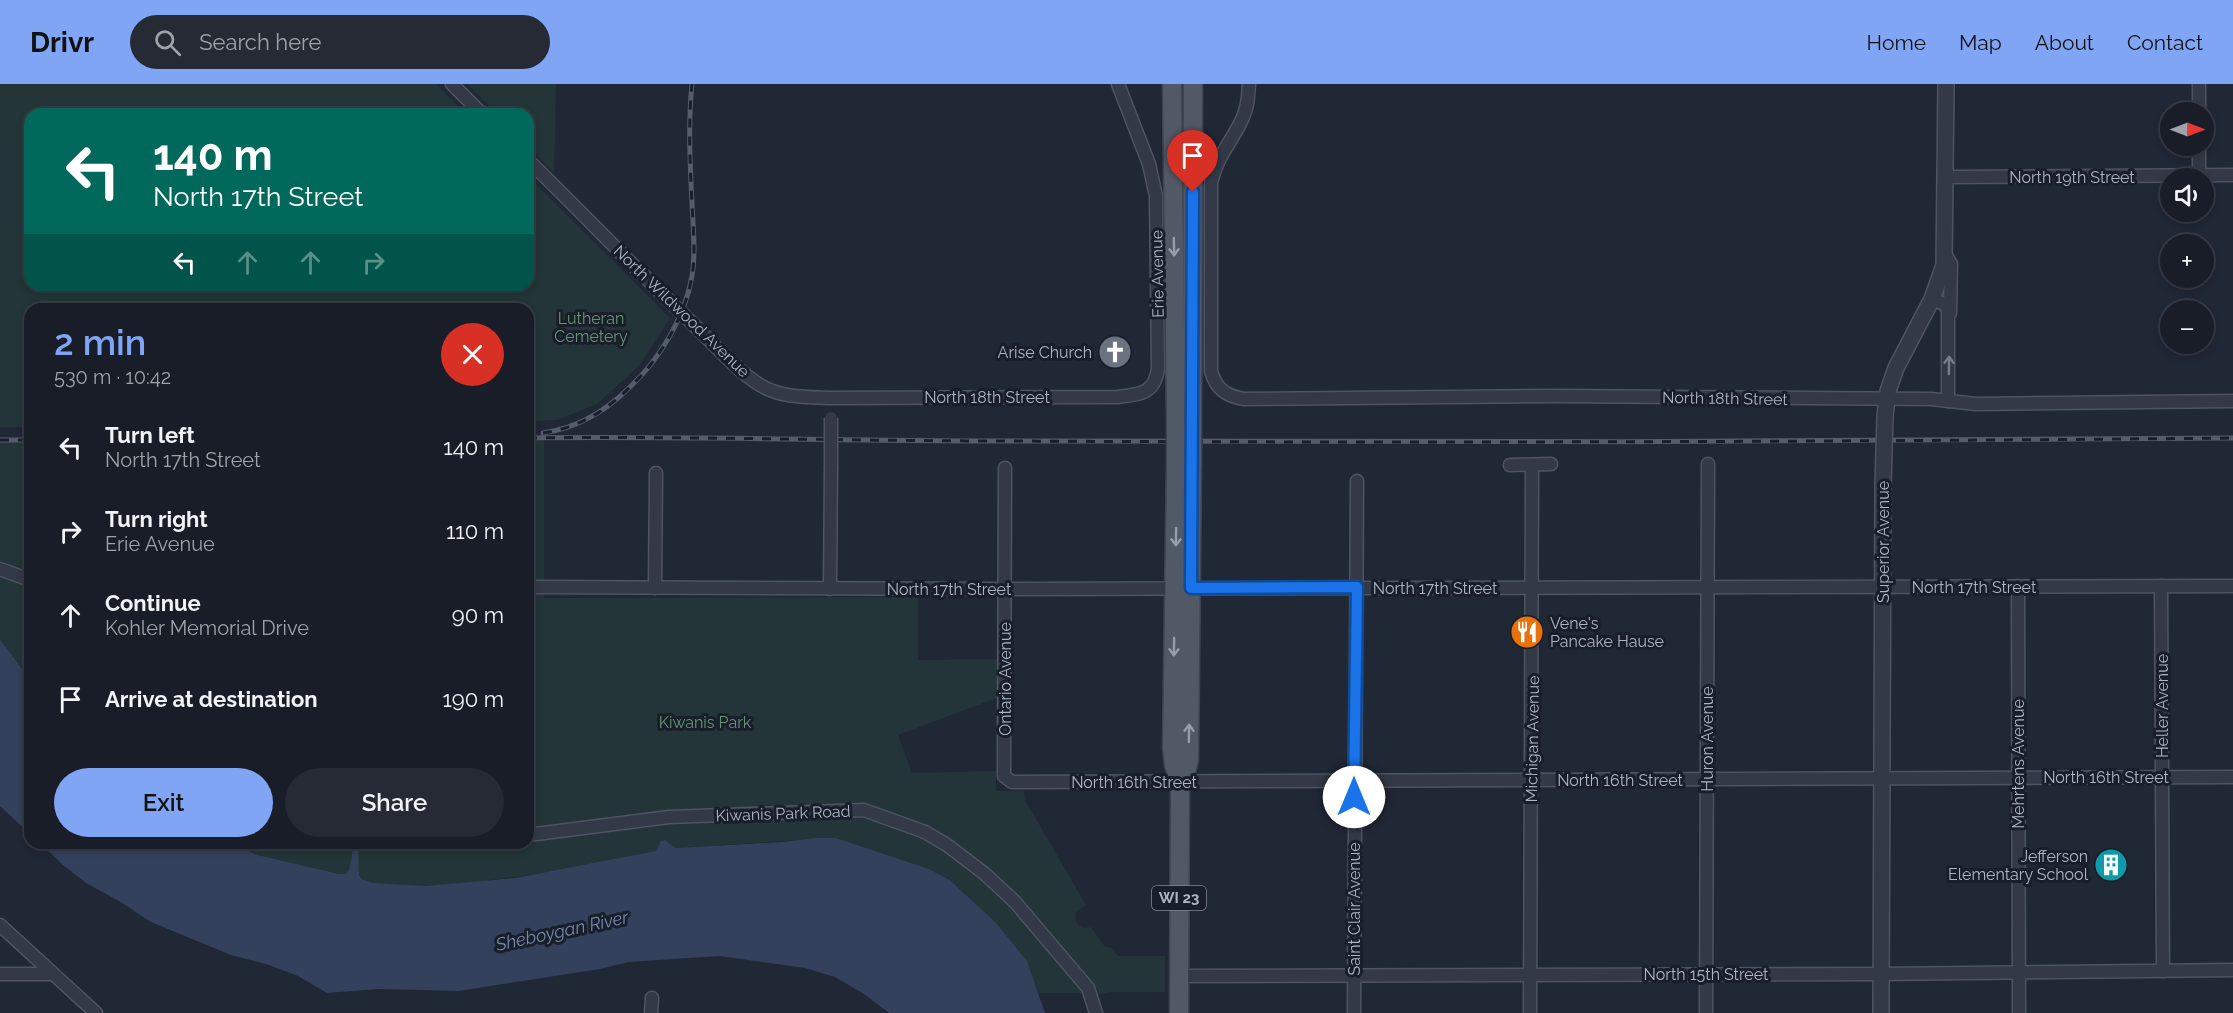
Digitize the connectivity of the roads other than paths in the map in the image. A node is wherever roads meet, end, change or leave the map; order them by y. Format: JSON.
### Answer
{"nodes":[{"id":1,"x":452,"y":84,"type":"edge"},
{"id":2,"x":1118,"y":84,"type":"edge"},
{"id":3,"x":1172,"y":84,"type":"edge"},
{"id":4,"x":1194,"y":84,"type":"edge"},
{"id":5,"x":1249,"y":84,"type":"edge"},
{"id":6,"x":1946,"y":84,"type":"edge"},
{"id":7,"x":2199,"y":84,"type":"edge"},
{"id":8,"x":2199,"y":102,"type":"edge"},
{"id":9,"x":476,"y":108,"type":"edge"},
{"id":10,"x":534,"y":166,"type":"edge"},
{"id":11,"x":2160,"y":175,"type":"edge"},
{"id":12,"x":2214,"y":175,"type":"edge"},
{"id":13,"x":2233,"y":175,"type":"edge"},
{"id":14,"x":1947,"y":177,"type":"junction"},
{"id":15,"x":1945,"y":253,"type":"junction"},
{"id":16,"x":1932,"y":299,"type":"junction"},
{"id":17,"x":1949,"y":329,"type":"junction"},
{"id":18,"x":1143,"y":394,"type":"joint"},
{"id":19,"x":832,"y":398,"type":"junction"},
{"id":20,"x":1887,"y":399,"type":"junction"},
{"id":21,"x":1948,"y":401,"type":"junction"},
{"id":22,"x":2233,"y":401,"type":"edge"},
{"id":23,"x":1184,"y":418,"type":"junction"},
{"id":24,"x":1551,"y":464,"type":"dead end"},
{"id":25,"x":1708,"y":464,"type":"dead end"},
{"id":26,"x":1510,"y":465,"type":"dead end"},
{"id":27,"x":1532,"y":465,"type":"junction"},
{"id":28,"x":1005,"y":468,"type":"dead end"},
{"id":29,"x":656,"y":473,"type":"dead end"},
{"id":30,"x":1357,"y":481,"type":"dead end"},
{"id":31,"x":0,"y":569,"type":"edge"},
{"id":32,"x":24,"y":578,"type":"edge"},
{"id":33,"x":2018,"y":586,"type":"junction"},
{"id":34,"x":2161,"y":586,"type":"junction"},
{"id":35,"x":2233,"y":586,"type":"edge"},
{"id":36,"x":534,"y":587,"type":"edge"},
{"id":37,"x":1357,"y":587,"type":"junction"},
{"id":38,"x":1707,"y":587,"type":"junction"},
{"id":39,"x":1883,"y":587,"type":"junction"},
{"id":40,"x":655,"y":588,"type":"junction"},
{"id":41,"x":1183,"y":588,"type":"junction"},
{"id":42,"x":1533,"y":588,"type":"junction"},
{"id":43,"x":830,"y":589,"type":"junction"},
{"id":44,"x":1006,"y":589,"type":"junction"},
{"id":45,"x":2018,"y":776,"type":"junction"},
{"id":46,"x":1883,"y":777,"type":"junction"},
{"id":47,"x":2162,"y":777,"type":"junction"},
{"id":48,"x":2233,"y":777,"type":"edge"},
{"id":49,"x":1008,"y":780,"type":"joint"},
{"id":50,"x":1531,"y":780,"type":"junction"},
{"id":51,"x":1707,"y":780,"type":"junction"},
{"id":52,"x":1355,"y":781,"type":"junction"},
{"id":53,"x":1180,"y":782,"type":"junction"},
{"id":54,"x":534,"y":834,"type":"edge"},
{"id":55,"x":0,"y":925,"type":"edge"},
{"id":56,"x":2233,"y":970,"type":"edge"},
{"id":57,"x":2163,"y":971,"type":"junction"},
{"id":58,"x":2019,"y":973,"type":"junction"},
{"id":59,"x":0,"y":974,"type":"edge"},
{"id":60,"x":53,"y":974,"type":"junction"},
{"id":61,"x":1530,"y":974,"type":"junction"},
{"id":62,"x":1706,"y":974,"type":"junction"},
{"id":63,"x":1881,"y":974,"type":"junction"},
{"id":64,"x":1354,"y":975,"type":"junction"},
{"id":65,"x":1179,"y":976,"type":"junction"},
{"id":66,"x":652,"y":998,"type":"dead end"},
{"id":67,"x":96,"y":1013,"type":"edge"},
{"id":68,"x":651,"y":1013,"type":"edge"},
{"id":69,"x":1096,"y":1013,"type":"edge"},
{"id":70,"x":1179,"y":1013,"type":"edge"},
{"id":71,"x":1354,"y":1013,"type":"edge"},
{"id":72,"x":1530,"y":1013,"type":"edge"},
{"id":73,"x":1706,"y":1013,"type":"edge"},
{"id":74,"x":1881,"y":1013,"type":"edge"},
{"id":75,"x":2019,"y":1013,"type":"edge"}],
"edges":[{"from":1,"to":9,"type":"street"},
{"from":2,"to":18,"type":"street","name":"Erie Avenue"},
{"from":3,"to":23,"type":"main road","number":"WI 23","one_way":true},
{"from":4,"to":23,"type":"main road","number":"WI 23"},
{"from":5,"to":20,"type":"street","name":"North 18th Street"},
{"from":6,"to":14,"type":"street","name":"Superior Avenue"},
{"from":7,"to":8,"type":"street"},
{"from":10,"to":19,"type":"street","name":"North Wildwood Avenue"},
{"from":11,"to":14,"type":"street","name":"North 19th Street"},
{"from":12,"to":13,"type":"street","name":"North 19th Street"},
{"from":14,"to":15,"type":"street","name":"Superior Avenue"},
{"from":15,"to":16,"type":"street","name":"Superior Avenue"},
{"from":15,"to":17,"type":"street"},
{"from":16,"to":17,"type":"street"},
{"from":16,"to":20,"type":"street","name":"Superior Avenue"},
{"from":21,"to":17,"type":"street","one_way":true},
{"from":18,"to":19,"type":"street","name":"North 18th Street"},
{"from":19,"to":43,"type":"street","bridge":true},
{"from":20,"to":21,"type":"street","name":"North 18th Street"},
{"from":20,"to":39,"type":"street","name":"Superior Avenue","bridge":true},
{"from":21,"to":22,"type":"street","name":"North 18th Street"},
{"from":23,"to":41,"type":"main road","number":"WI 23","bridge":true},
{"from":24,"to":27,"type":"street"},
{"from":25,"to":38,"type":"street","name":"Huron Avenue"},
{"from":26,"to":27,"type":"street"},
{"from":27,"to":42,"type":"street","name":"Michigan Avenue"},
{"from":28,"to":44,"type":"street","name":"Ontario Avenue"},
{"from":29,"to":40,"type":"street"},
{"from":30,"to":37,"type":"street","name":"Saint Clair Avenue"},
{"from":31,"to":32,"type":"street"},
{"from":33,"to":34,"type":"street","name":"North 17th Street"},
{"from":33,"to":39,"type":"street","name":"North 17th Street"},
{"from":33,"to":45,"type":"street","name":"Mehrtens Avenue"},
{"from":34,"to":35,"type":"street","name":"North 17th Street"},
{"from":34,"to":47,"type":"street","name":"Heller Avenue"},
{"from":36,"to":40,"type":"street","name":"North 17th Street"},
{"from":37,"to":41,"type":"street","name":"North 17th Street"},
{"from":37,"to":42,"type":"street","name":"North 17th Street"},
{"from":37,"to":52,"type":"street","name":"Saint Clair Avenue"},
{"from":38,"to":39,"type":"street","name":"North 17th Street"},
{"from":38,"to":42,"type":"street","name":"North 17th Street"},
{"from":38,"to":51,"type":"street","name":"Huron Avenue"},
{"from":39,"to":46,"type":"street","name":"Superior Avenue"},
{"from":40,"to":43,"type":"street","name":"North 17th Street"},
{"from":41,"to":44,"type":"street","name":"North 17th Street"},
{"from":41,"to":53,"type":"main road","number":"WI 23"},
{"from":42,"to":50,"type":"street","name":"Michigan Avenue"},
{"from":43,"to":44,"type":"street","name":"North 17th Street"},
{"from":44,"to":49,"type":"street","name":"Ontario Avenue"},
{"from":45,"to":46,"type":"street","name":"North 16th Street"},
{"from":45,"to":47,"type":"street","name":"North 16th Street"},
{"from":45,"to":58,"type":"street","name":"Mehrtens Avenue"},
{"from":46,"to":51,"type":"street","name":"North 16th Street"},
{"from":46,"to":63,"type":"street","name":"Superior Avenue"},
{"from":47,"to":48,"type":"street","name":"North 16th Street"},
{"from":47,"to":57,"type":"street","name":"Heller Avenue"},
{"from":49,"to":53,"type":"street","name":"North 16th Street"},
{"from":50,"to":51,"type":"street","name":"North 16th Street"},
{"from":50,"to":52,"type":"street","name":"North 16th Street"},
{"from":50,"to":61,"type":"street","name":"Michigan Avenue"},
{"from":51,"to":62,"type":"street","name":"Huron Avenue"},
{"from":52,"to":53,"type":"street","name":"North 16th Street"},
{"from":52,"to":64,"type":"street","name":"Saint Clair Avenue"},
{"from":53,"to":65,"type":"main road","number":"WI 23"},
{"from":54,"to":69,"type":"street","name":"Kiwanis Park Road"},
{"from":55,"to":60,"type":"street"},
{"from":56,"to":57,"type":"street","name":"North 15th Street"},
{"from":57,"to":58,"type":"street","name":"North 15th Street"},
{"from":58,"to":63,"type":"street","name":"North 15th Street"},
{"from":58,"to":75,"type":"street","name":"Mehrtens Avenue"},
{"from":59,"to":60,"type":"street"},
{"from":60,"to":67,"type":"street"},
{"from":61,"to":62,"type":"street","name":"North 15th Street"},
{"from":61,"to":64,"type":"street","name":"North 15th Street"},
{"from":61,"to":72,"type":"street","name":"Michigan Avenue"},
{"from":62,"to":63,"type":"street","name":"North 15th Street"},
{"from":62,"to":73,"type":"street","name":"Huron Avenue"},
{"from":63,"to":74,"type":"street","name":"Superior Avenue"},
{"from":64,"to":65,"type":"street","name":"North 15th Street"},
{"from":64,"to":71,"type":"street","name":"Saint Clair Avenue"},
{"from":65,"to":70,"type":"main road","number":"WI 23"},
{"from":66,"to":68,"type":"street"}]}
